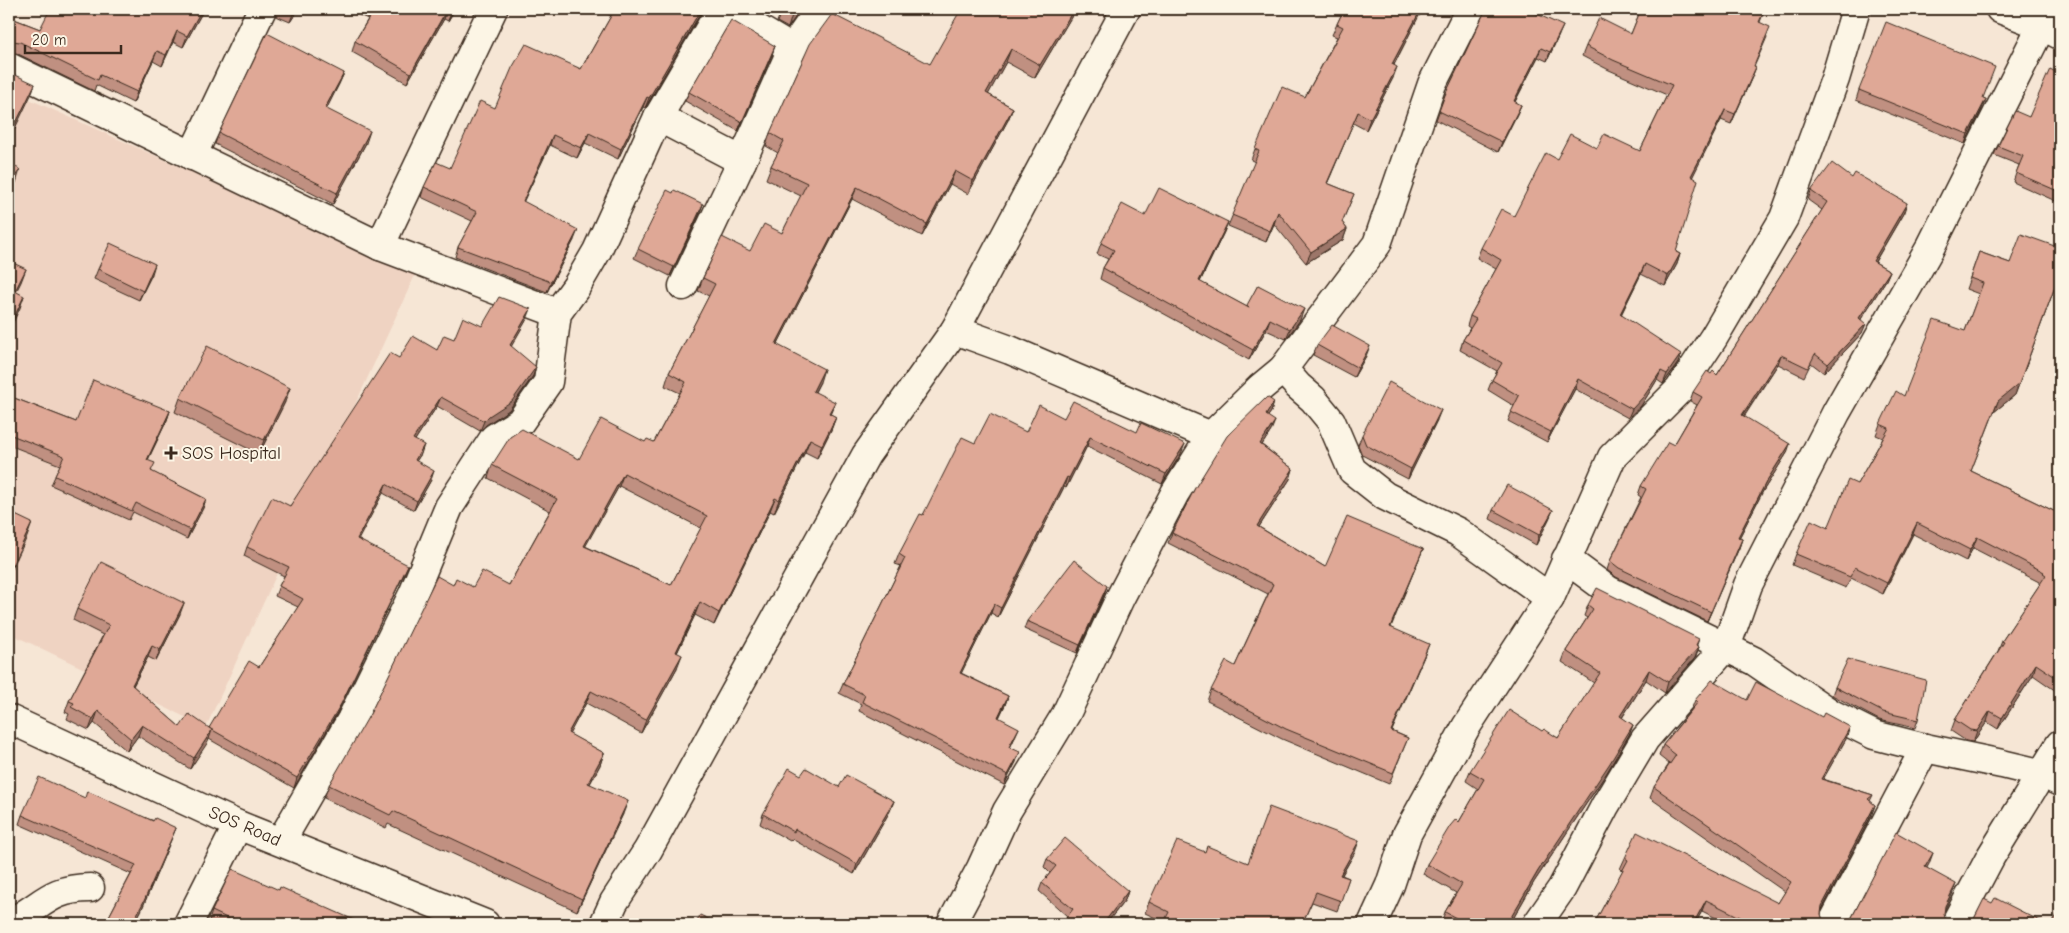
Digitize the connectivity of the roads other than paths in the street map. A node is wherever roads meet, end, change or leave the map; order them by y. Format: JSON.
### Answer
{"nodes":[{"id":1,"x":262,"y":9,"type":"edge"},
{"id":2,"x":493,"y":9,"type":"edge"},
{"id":3,"x":721,"y":9,"type":"edge"},
{"id":4,"x":725,"y":9,"type":"edge"},
{"id":5,"x":820,"y":9,"type":"edge"},
{"id":6,"x":1126,"y":9,"type":"edge"},
{"id":7,"x":1470,"y":9,"type":"edge"},
{"id":8,"x":1856,"y":9,"type":"edge"},
{"id":9,"x":2000,"y":9,"type":"edge"},
{"id":10,"x":2050,"y":23,"type":"edge"},
{"id":11,"x":792,"y":49,"type":"junction"},
{"id":12,"x":9,"y":67,"type":"edge"},
{"id":13,"x":658,"y":117,"type":"junction"},
{"id":14,"x":192,"y":156,"type":"junction"},
{"id":15,"x":742,"y":161,"type":"junction"},
{"id":16,"x":380,"y":246,"type":"junction"},
{"id":17,"x":683,"y":286,"type":"dead end"},
{"id":18,"x":557,"y":313,"type":"junction"},
{"id":19,"x":955,"y":330,"type":"junction"},
{"id":20,"x":1283,"y":369,"type":"junction"},
{"id":21,"x":1211,"y":436,"type":"junction"},
{"id":22,"x":1566,"y":559,"type":"junction"},
{"id":23,"x":1550,"y":598,"type":"junction"},
{"id":24,"x":1726,"y":646,"type":"junction"},
{"id":25,"x":9,"y":719,"type":"edge"},
{"id":26,"x":2060,"y":744,"type":"edge"},
{"id":27,"x":1925,"y":748,"type":"junction"},
{"id":28,"x":2051,"y":778,"type":"edge"},
{"id":29,"x":238,"y":826,"type":"junction"},
{"id":30,"x":281,"y":841,"type":"junction"},
{"id":31,"x":90,"y":888,"type":"dead end"},
{"id":32,"x":9,"y":923,"type":"edge"},
{"id":33,"x":188,"y":924,"type":"edge"},
{"id":34,"x":485,"y":924,"type":"edge"},
{"id":35,"x":604,"y":924,"type":"edge"},
{"id":36,"x":951,"y":924,"type":"edge"},
{"id":37,"x":1372,"y":924,"type":"edge"},
{"id":38,"x":1537,"y":924,"type":"edge"},
{"id":39,"x":1832,"y":924,"type":"edge"},
{"id":40,"x":1955,"y":924,"type":"edge"}],
"edges":[{"from":1,"to":14,"type":"street"},
{"from":2,"to":16,"type":"street"},
{"from":3,"to":13,"type":"street"},
{"from":4,"to":11,"type":"street"},
{"from":5,"to":11,"type":"street"},
{"from":6,"to":19,"type":"street"},
{"from":7,"to":20,"type":"street"},
{"from":8,"to":22,"type":"street"},
{"from":9,"to":10,"type":"street"},
{"from":10,"to":24,"type":"street"},
{"from":11,"to":15,"type":"street"},
{"from":12,"to":14,"type":"street"},
{"from":13,"to":15,"type":"street"},
{"from":13,"to":18,"type":"street"},
{"from":14,"to":16,"type":"street"},
{"from":15,"to":17,"type":"street"},
{"from":16,"to":18,"type":"street"},
{"from":18,"to":30,"type":"street"},
{"from":19,"to":21,"type":"street"},
{"from":19,"to":35,"type":"street"},
{"from":20,"to":21,"type":"street"},
{"from":20,"to":23,"type":"street"},
{"from":21,"to":36,"type":"street"},
{"from":22,"to":23,"type":"street"},
{"from":22,"to":24,"type":"street"},
{"from":23,"to":37,"type":"street"},
{"from":24,"to":27,"type":"street"},
{"from":24,"to":38,"type":"street"},
{"from":25,"to":29,"type":"street","name":"SOS Road"},
{"from":26,"to":28,"type":"street"},
{"from":27,"to":28,"type":"street"},
{"from":27,"to":39,"type":"street"},
{"from":28,"to":40,"type":"street"},
{"from":29,"to":30,"type":"street","name":"SOS Road"},
{"from":29,"to":33,"type":"street"},
{"from":30,"to":34,"type":"street","name":"SOS Road"},
{"from":31,"to":32,"type":"street"}]}
